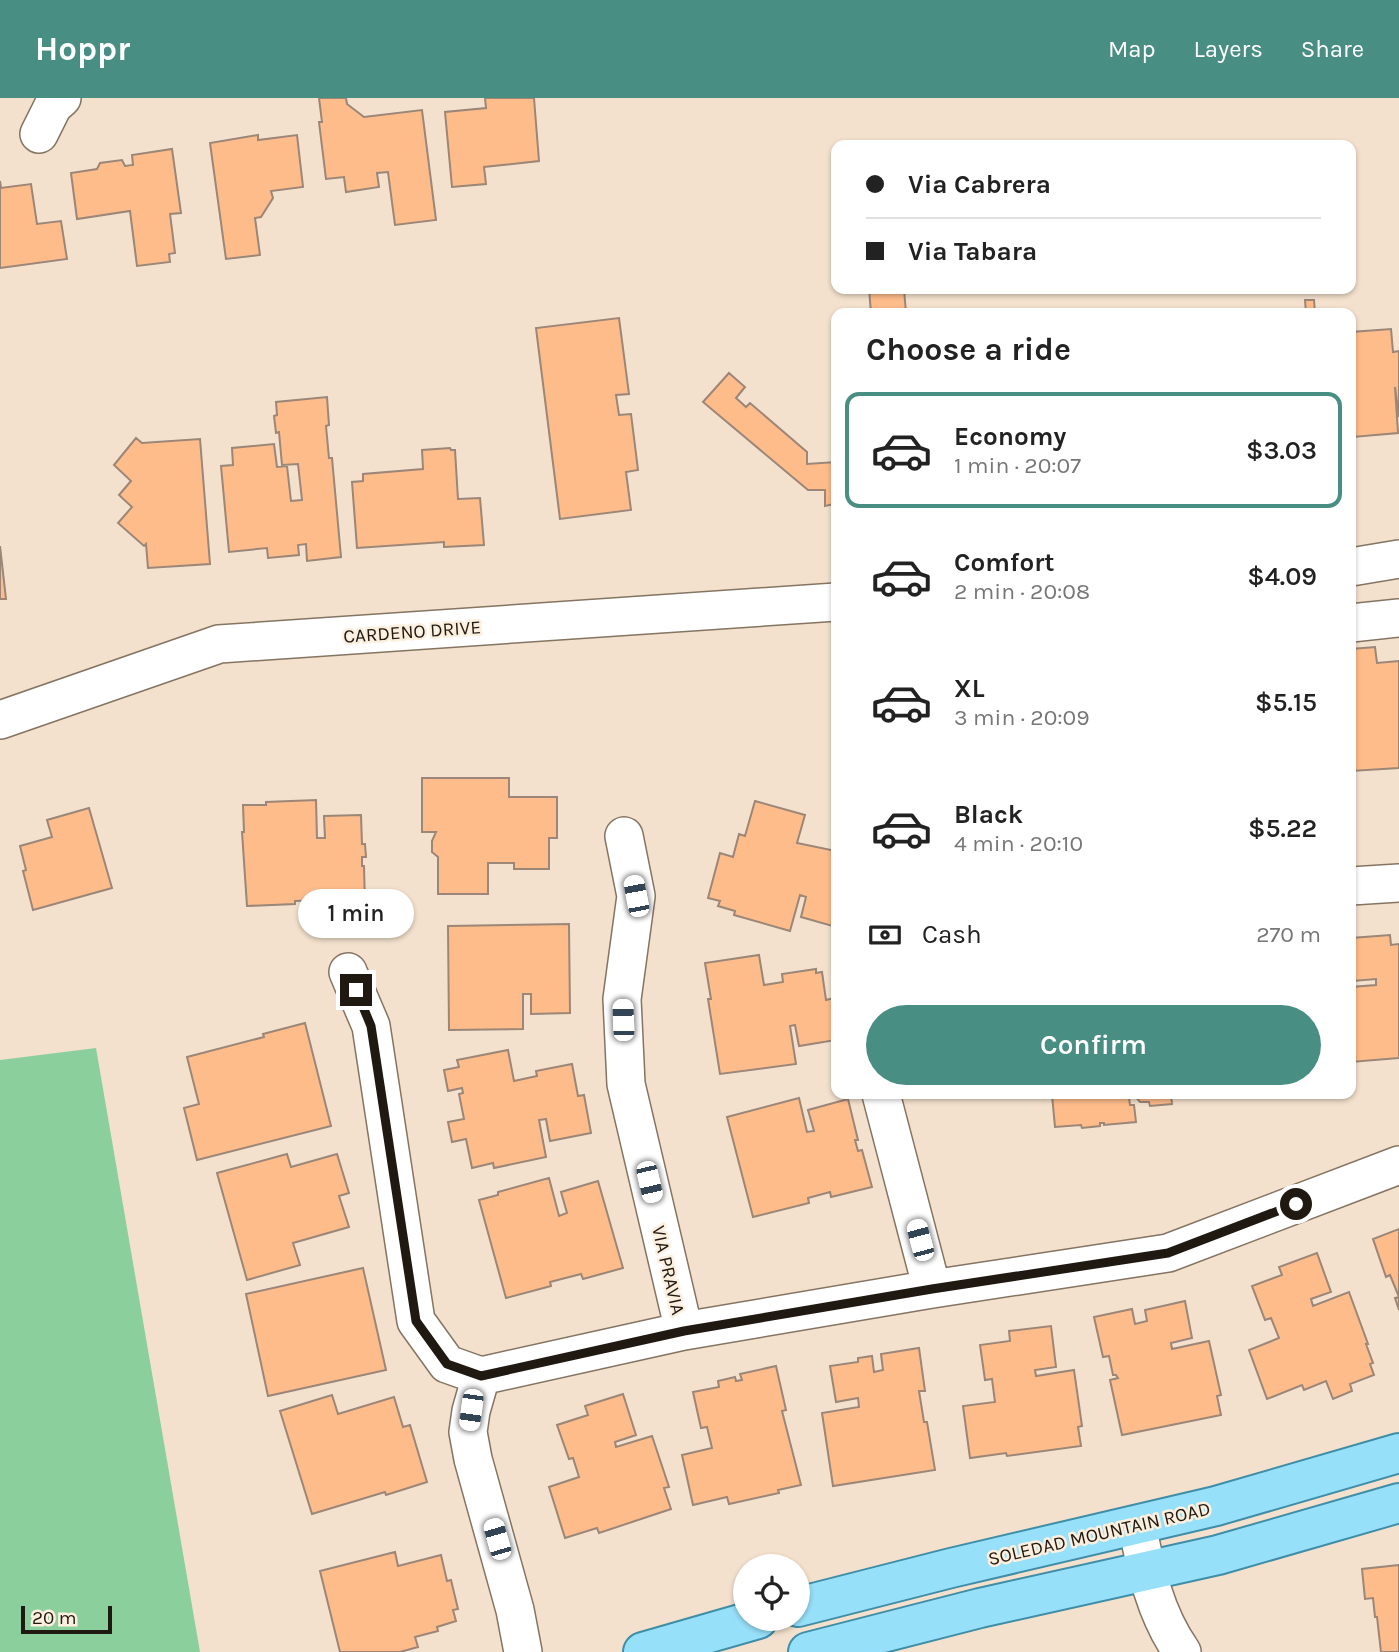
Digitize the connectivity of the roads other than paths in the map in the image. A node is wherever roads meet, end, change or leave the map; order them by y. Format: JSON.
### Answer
{"nodes":[{"id":1,"x":62,"y":98,"type":"edge"},
{"id":2,"x":39,"y":134,"type":"dead end"},
{"id":3,"x":1399,"y":559,"type":"edge"},
{"id":4,"x":1356,"y":566,"type":"edge"},
{"id":5,"x":831,"y":602,"type":"edge"},
{"id":6,"x":1399,"y":618,"type":"edge"},
{"id":7,"x":1356,"y":622,"type":"edge"},
{"id":8,"x":0,"y":720,"type":"edge"},
{"id":9,"x":624,"y":836,"type":"dead end"},
{"id":10,"x":1399,"y":883,"type":"edge"},
{"id":11,"x":1356,"y":886,"type":"edge"},
{"id":12,"x":348,"y":972,"type":"dead end"},
{"id":13,"x":882,"y":1099,"type":"edge"},
{"id":14,"x":1399,"y":1165,"type":"edge"},
{"id":15,"x":932,"y":1289,"type":"junction"},
{"id":16,"x":684,"y":1331,"type":"junction"},
{"id":17,"x":481,"y":1376,"type":"junction"},
{"id":18,"x":1399,"y":1453,"type":"edge"},
{"id":19,"x":1399,"y":1503,"type":"edge"},
{"id":20,"x":1137,"y":1525,"type":"junction"},
{"id":21,"x":1146,"y":1570,"type":"junction"},
{"id":22,"x":810,"y":1604,"type":"edge"},
{"id":23,"x":733,"y":1626,"type":"edge"},
{"id":24,"x":523,"y":1652,"type":"edge"},
{"id":25,"x":643,"y":1652,"type":"edge"},
{"id":26,"x":808,"y":1652,"type":"edge"},
{"id":27,"x":1182,"y":1652,"type":"edge"}],
"edges":[{"from":1,"to":2,"type":"street"},
{"from":3,"to":4,"type":"street"},
{"from":5,"to":8,"type":"street","name":"CARDENO DRIVE"},
{"from":6,"to":7,"type":"street"},
{"from":9,"to":16,"type":"street","name":"VIA PRAVIA"},
{"from":10,"to":11,"type":"street"},
{"from":12,"to":17,"type":"street"},
{"from":13,"to":15,"type":"street"},
{"from":14,"to":15,"type":"street"},
{"from":15,"to":16,"type":"street"},
{"from":16,"to":17,"type":"street"},
{"from":17,"to":24,"type":"street"},
{"from":18,"to":20,"type":"main road","name":"SOLEDAD MOUNTAIN ROAD"},
{"from":19,"to":21,"type":"main road"},
{"from":20,"to":21,"type":"street"},
{"from":20,"to":22,"type":"main road","name":"SOLEDAD MOUNTAIN ROAD"},
{"from":21,"to":26,"type":"main road"},
{"from":21,"to":27,"type":"street"},
{"from":23,"to":25,"type":"main road"}]}
